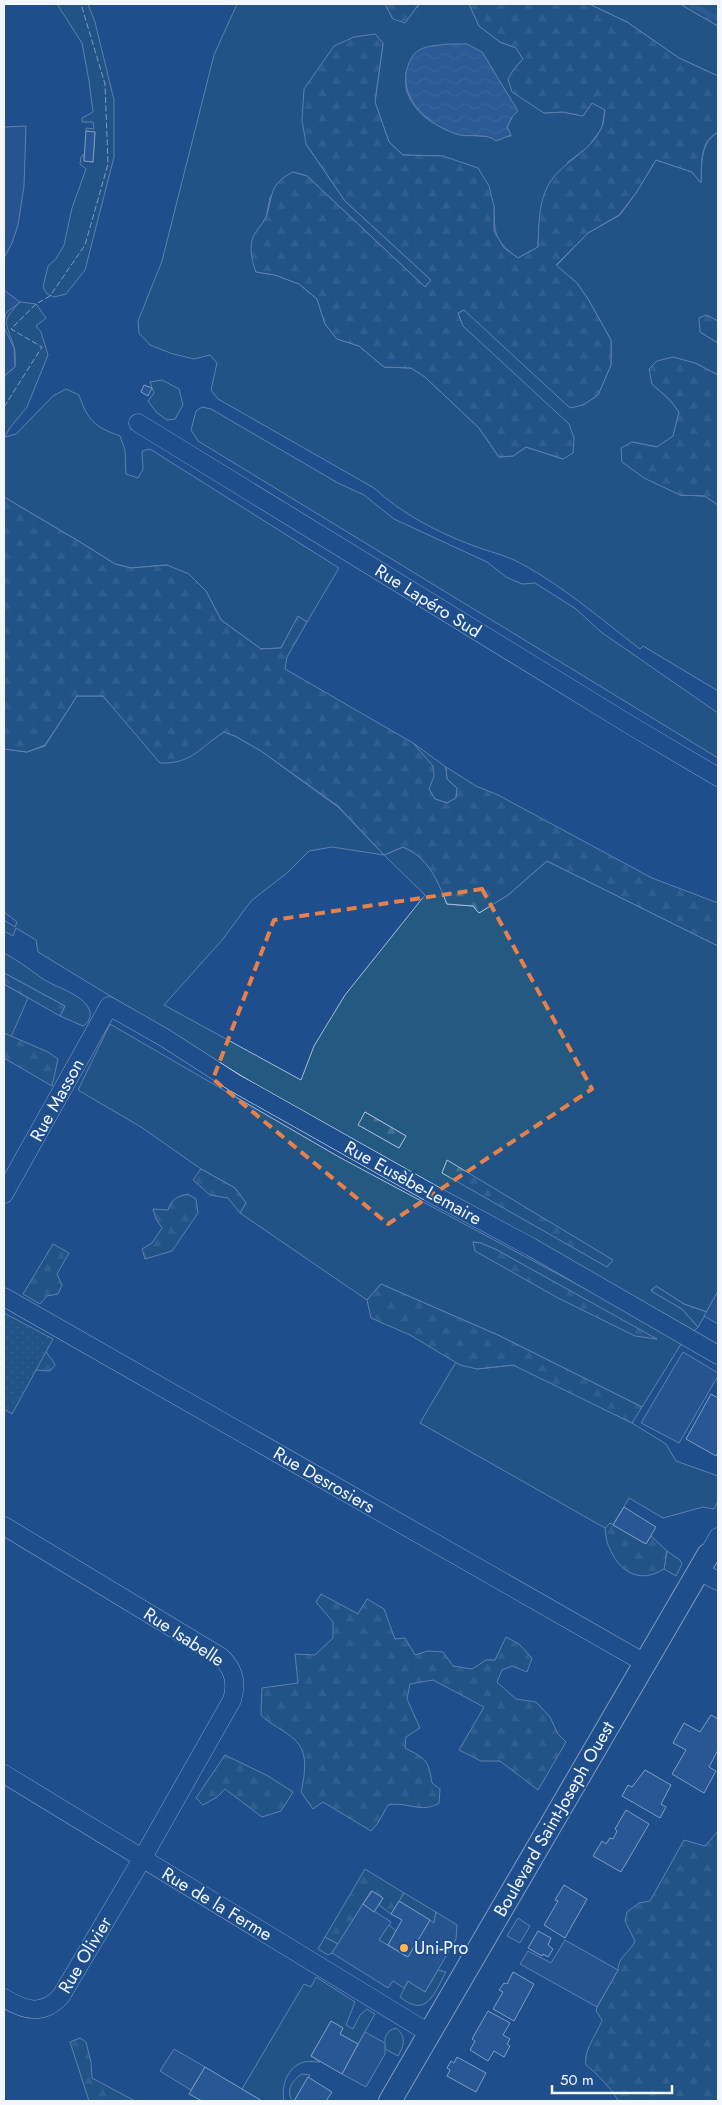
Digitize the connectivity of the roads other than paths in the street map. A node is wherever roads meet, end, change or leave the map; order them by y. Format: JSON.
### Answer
{"nodes":[{"id":1,"x":138,"y":423,"type":"dead end"},
{"id":2,"x":718,"y":777,"type":"edge"},
{"id":3,"x":109,"y":1006,"type":"joint"},
{"id":4,"x":4,"y":1194,"type":"edge"},
{"id":5,"x":4,"y":1298,"type":"edge"},
{"id":6,"x":718,"y":1355,"type":"edge"},
{"id":7,"x":4,"y":1526,"type":"edge"},
{"id":8,"x":708,"y":1554,"type":"edge"},
{"id":9,"x":718,"y":1582,"type":"edge"},
{"id":10,"x":645,"y":1663,"type":"junction"},
{"id":11,"x":4,"y":1774,"type":"edge"},
{"id":12,"x":142,"y":1858,"type":"junction"},
{"id":13,"x":4,"y":1998,"type":"edge"},
{"id":14,"x":429,"y":2033,"type":"junction"},
{"id":15,"x":390,"y":2101,"type":"edge"}],
"edges":[{"from":1,"to":2,"type":"street","name":"Rue Lapéro Sud"},
{"from":3,"to":4,"type":"street","name":"Rue Masson"},
{"from":3,"to":6,"type":"street","name":"Rue Eusèbe-Lemaire"},
{"from":5,"to":10,"type":"street","name":"Rue Desrosiers"},
{"from":7,"to":12,"type":"street","name":"Rue Isabelle"},
{"from":8,"to":9,"type":"street"},
{"from":8,"to":10,"type":"main road","name":"Boulevard Saint-Joseph Ouest"},
{"from":10,"to":14,"type":"main road","name":"Boulevard Saint-Joseph Ouest"},
{"from":11,"to":12,"type":"street","name":"Rue de la Ferme"},
{"from":12,"to":13,"type":"street","name":"Rue Olivier"},
{"from":12,"to":14,"type":"street","name":"Rue de la Ferme"},
{"from":14,"to":15,"type":"main road","name":"Boulevard Saint-Joseph Ouest"}]}
